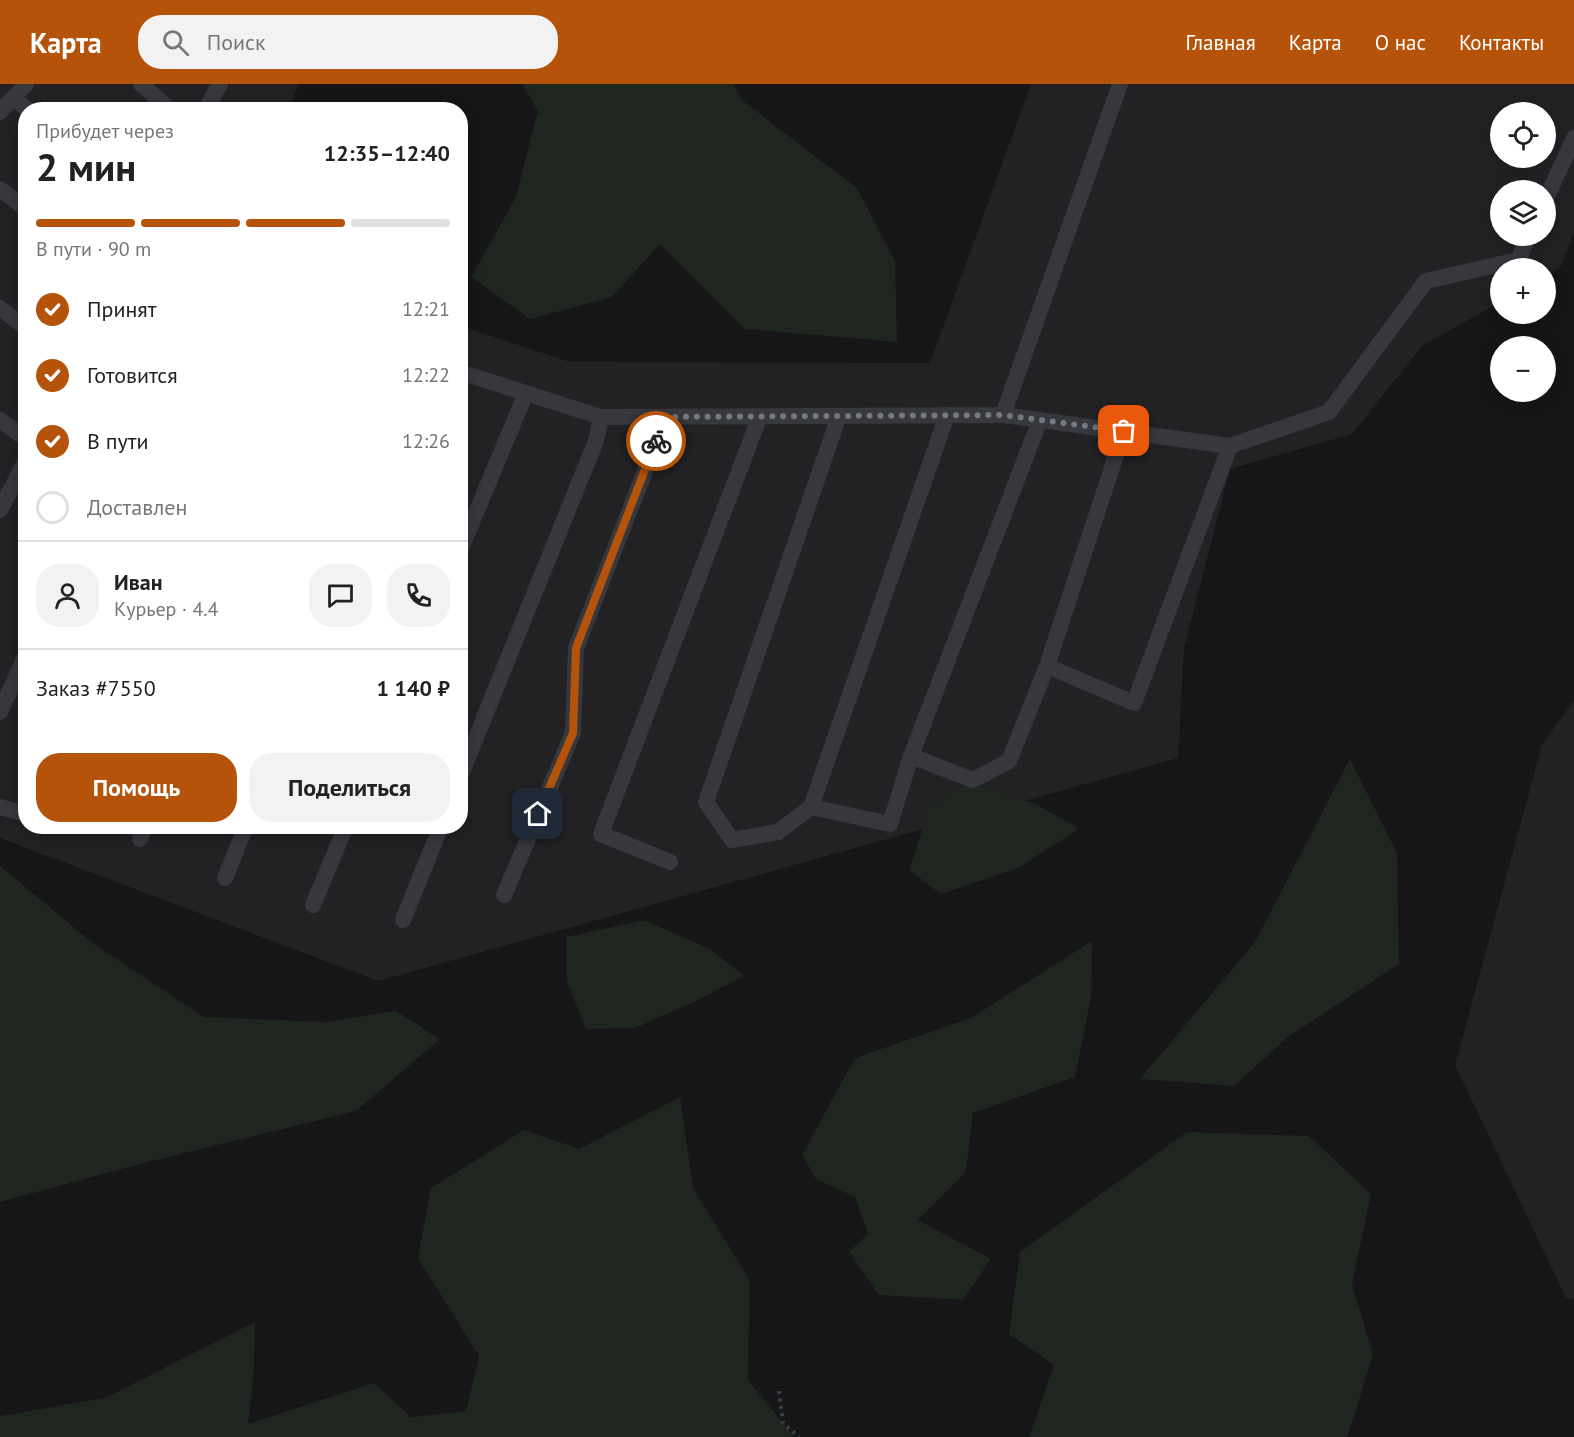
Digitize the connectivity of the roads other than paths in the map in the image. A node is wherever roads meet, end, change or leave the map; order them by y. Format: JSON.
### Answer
{"nodes":[{"id":1,"x":26,"y":84,"type":"edge"},
{"id":2,"x":141,"y":84,"type":"edge"},
{"id":3,"x":220,"y":84,"type":"edge"},
{"id":4,"x":1120,"y":84,"type":"edge"},
{"id":5,"x":13,"y":98,"type":"junction"},
{"id":6,"x":18,"y":102,"type":"edge"},
{"id":7,"x":161,"y":102,"type":"edge"},
{"id":8,"x":210,"y":102,"type":"edge"},
{"id":9,"x":0,"y":112,"type":"edge"},
{"id":10,"x":1574,"y":138,"type":"edge"},
{"id":11,"x":1555,"y":180,"type":"edge"},
{"id":12,"x":0,"y":189,"type":"edge"},
{"id":13,"x":18,"y":203,"type":"edge"},
{"id":14,"x":1524,"y":246,"type":"edge"},
{"id":15,"x":0,"y":308,"type":"edge"},
{"id":16,"x":18,"y":322,"type":"edge"},
{"id":17,"x":468,"y":375,"type":"edge"},
{"id":18,"x":526,"y":393,"type":"junction"},
{"id":19,"x":1003,"y":415,"type":"junction"},
{"id":20,"x":760,"y":416,"type":"junction"},
{"id":21,"x":839,"y":416,"type":"junction"},
{"id":22,"x":947,"y":416,"type":"junction"},
{"id":23,"x":600,"y":417,"type":"junction"},
{"id":24,"x":656,"y":417,"type":"junction"},
{"id":25,"x":0,"y":420,"type":"edge"},
{"id":26,"x":1040,"y":420,"type":"junction"},
{"id":27,"x":1124,"y":431,"type":"junction"},
{"id":28,"x":18,"y":433,"type":"edge"},
{"id":29,"x":1230,"y":446,"type":"junction"},
{"id":30,"x":18,"y":475,"type":"edge"},
{"id":31,"x":0,"y":510,"type":"edge"},
{"id":32,"x":468,"y":532,"type":"edge"},
{"id":33,"x":1047,"y":666,"type":"junction"},
{"id":34,"x":18,"y":673,"type":"edge"},
{"id":35,"x":0,"y":712,"type":"edge"},
{"id":36,"x":911,"y":756,"type":"junction"},
{"id":37,"x":468,"y":757,"type":"edge"},
{"id":38,"x":0,"y":807,"type":"edge"},
{"id":39,"x":811,"y":807,"type":"junction"},
{"id":40,"x":18,"y":812,"type":"edge"},
{"id":41,"x":243,"y":834,"type":"edge"},
{"id":42,"x":343,"y":834,"type":"edge"},
{"id":43,"x":438,"y":834,"type":"edge"},
{"id":44,"x":670,"y":862,"type":"dead end"},
{"id":45,"x":225,"y":878,"type":"dead end"},
{"id":46,"x":504,"y":895,"type":"dead end"},
{"id":47,"x":313,"y":904,"type":"dead end"},
{"id":48,"x":403,"y":920,"type":"dead end"}],
"edges":[{"from":1,"to":5,"type":"lane"},
{"from":2,"to":7,"type":"lane"},
{"from":3,"to":8,"type":"lane"},
{"from":4,"to":19,"type":"lane"},
{"from":5,"to":6,"type":"lane"},
{"from":5,"to":9,"type":"lane"},
{"from":10,"to":11,"type":"lane"},
{"from":12,"to":13,"type":"lane"},
{"from":14,"to":29,"type":"lane"},
{"from":15,"to":16,"type":"lane"},
{"from":17,"to":18,"type":"lane"},
{"from":18,"to":23,"type":"lane"},
{"from":18,"to":32,"type":"lane"},
{"from":19,"to":22,"type":"lane"},
{"from":19,"to":26,"type":"lane"},
{"from":20,"to":21,"type":"lane"},
{"from":20,"to":24,"type":"lane"},
{"from":20,"to":44,"type":"lane"},
{"from":21,"to":22,"type":"lane"},
{"from":21,"to":39,"type":"lane"},
{"from":22,"to":39,"type":"lane"},
{"from":23,"to":24,"type":"lane"},
{"from":23,"to":37,"type":"lane"},
{"from":24,"to":46,"type":"lane"},
{"from":25,"to":28,"type":"lane"},
{"from":26,"to":27,"type":"lane"},
{"from":26,"to":36,"type":"lane"},
{"from":27,"to":29,"type":"lane"},
{"from":27,"to":33,"type":"lane"},
{"from":29,"to":33,"type":"lane"},
{"from":30,"to":31,"type":"lane"},
{"from":33,"to":36,"type":"lane"},
{"from":34,"to":35,"type":"lane"},
{"from":36,"to":39,"type":"lane"},
{"from":38,"to":40,"type":"lane"},
{"from":41,"to":45,"type":"lane"},
{"from":42,"to":47,"type":"lane"},
{"from":43,"to":48,"type":"lane"}]}
